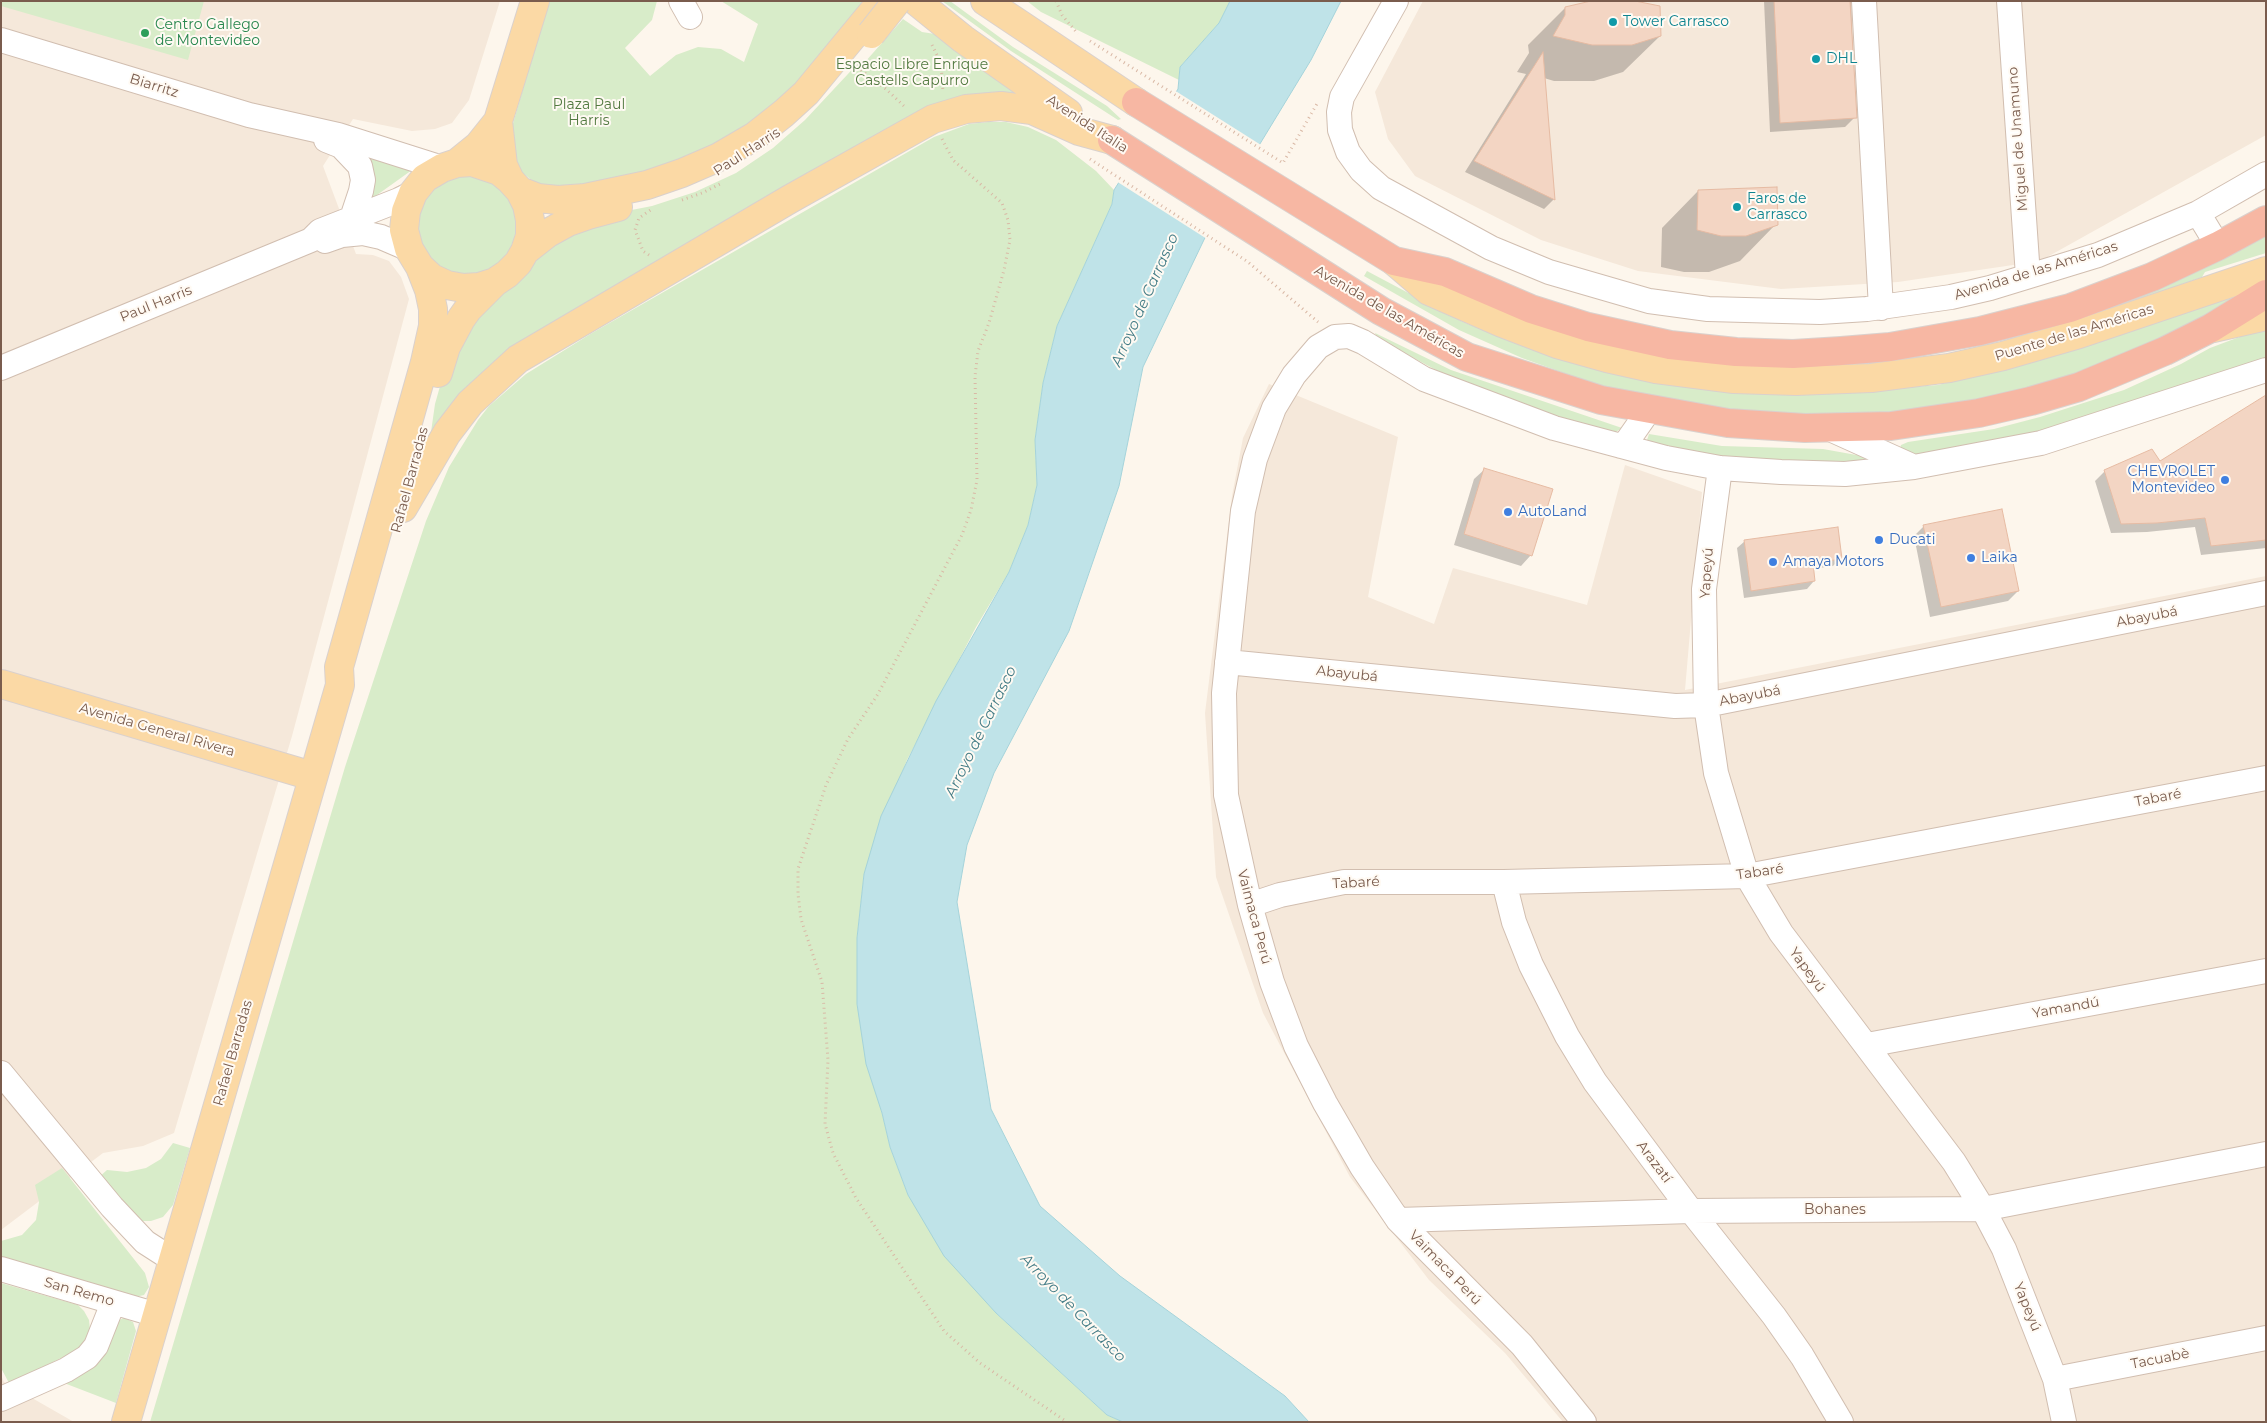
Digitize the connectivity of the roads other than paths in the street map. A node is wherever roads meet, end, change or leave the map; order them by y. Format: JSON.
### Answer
{"nodes":[{"id":1,"x":536,"y":1,"type":"edge"},
{"id":2,"x":882,"y":1,"type":"edge"},
{"id":3,"x":897,"y":1,"type":"edge"},
{"id":4,"x":916,"y":1,"type":"edge"},
{"id":5,"x":985,"y":1,"type":"edge"},
{"id":6,"x":1396,"y":1,"type":"edge"},
{"id":7,"x":1864,"y":1,"type":"edge"},
{"id":8,"x":2009,"y":1,"type":"edge"},
{"id":9,"x":866,"y":30,"type":"junction"},
{"id":10,"x":1,"y":40,"type":"edge"},
{"id":11,"x":1136,"y":102,"type":"joint"},
{"id":12,"x":498,"y":121,"type":"junction"},
{"id":13,"x":307,"y":130,"type":"junction"},
{"id":14,"x":1112,"y":140,"type":"junction"},
{"id":15,"x":449,"y":165,"type":"junction"},
{"id":16,"x":2266,"y":174,"type":"edge"},
{"id":17,"x":515,"y":186,"type":"junction"},
{"id":18,"x":413,"y":193,"type":"junction"},
{"id":19,"x":2198,"y":213,"type":"junction"},
{"id":20,"x":352,"y":218,"type":"junction"},
{"id":21,"x":2266,"y":220,"type":"edge"},
{"id":22,"x":1264,"y":238,"type":"joint"},
{"id":23,"x":311,"y":240,"type":"junction"},
{"id":24,"x":2218,"y":246,"type":"junction"},
{"id":25,"x":525,"y":250,"type":"junction"},
{"id":26,"x":414,"y":258,"type":"junction"},
{"id":27,"x":1394,"y":261,"type":"junction"},
{"id":28,"x":2266,"y":271,"type":"edge"},
{"id":29,"x":2028,"y":276,"type":"junction"},
{"id":30,"x":495,"y":282,"type":"junction"},
{"id":31,"x":2266,"y":294,"type":"edge"},
{"id":32,"x":1880,"y":308,"type":"junction"},
{"id":33,"x":2266,"y":316,"type":"edge"},
{"id":34,"x":2211,"y":328,"type":"junction"},
{"id":35,"x":1,"y":368,"type":"edge"},
{"id":36,"x":2266,"y":370,"type":"edge"},
{"id":37,"x":1649,"y":410,"type":"junction"},
{"id":38,"x":1830,"y":429,"type":"junction"},
{"id":39,"x":1621,"y":446,"type":"junction"},
{"id":40,"x":1914,"y":467,"type":"junction"},
{"id":41,"x":1720,"y":468,"type":"junction"},
{"id":42,"x":403,"y":508,"type":"junction"},
{"id":43,"x":2266,"y":593,"type":"edge"},
{"id":44,"x":1227,"y":662,"type":"junction"},
{"id":45,"x":1,"y":684,"type":"edge"},
{"id":46,"x":340,"y":685,"type":"junction"},
{"id":47,"x":1706,"y":705,"type":"junction"},
{"id":48,"x":312,"y":776,"type":"junction"},
{"id":49,"x":2266,"y":778,"type":"edge"},
{"id":50,"x":1747,"y":876,"type":"junction"},
{"id":51,"x":1504,"y":882,"type":"junction"},
{"id":52,"x":1250,"y":906,"type":"junction"},
{"id":53,"x":2266,"y":971,"type":"edge"},
{"id":54,"x":1866,"y":1045,"type":"junction"},
{"id":55,"x":1,"y":1073,"type":"edge"},
{"id":56,"x":2266,"y":1154,"type":"edge"},
{"id":57,"x":1983,"y":1209,"type":"junction"},
{"id":58,"x":1691,"y":1211,"type":"junction"},
{"id":59,"x":1398,"y":1220,"type":"junction"},
{"id":60,"x":173,"y":1260,"type":"junction"},
{"id":61,"x":1,"y":1269,"type":"edge"},
{"id":62,"x":113,"y":1303,"type":"junction"},
{"id":63,"x":157,"y":1315,"type":"junction"},
{"id":64,"x":2266,"y":1338,"type":"edge"},
{"id":65,"x":2055,"y":1379,"type":"junction"},
{"id":66,"x":1,"y":1399,"type":"edge"},
{"id":67,"x":126,"y":1422,"type":"edge"},
{"id":68,"x":1584,"y":1422,"type":"edge"},
{"id":69,"x":1841,"y":1422,"type":"edge"},
{"id":70,"x":2064,"y":1422,"type":"edge"}],
"edges":[{"from":1,"to":12,"type":"main road","name":"Rafael Barradas"},
{"from":2,"to":9,"type":"main road","name":"Paul Harris"},
{"from":3,"to":9,"type":"main road","name":"Paul Harris","bridge":true},
{"from":4,"to":14,"type":"main road","name":"Avenida Italia"},
{"from":5,"to":11,"type":"main road"},
{"from":6,"to":32,"type":"street","name":"Avenida de las Américas"},
{"from":7,"to":32,"type":"street"},
{"from":8,"to":29,"type":"street","name":"Miguel de Unamuno"},
{"from":9,"to":17,"type":"main road","name":"Paul Harris"},
{"from":9,"to":25,"type":"main road","name":"Paul Harris"},
{"from":10,"to":13,"type":"street","name":"Biarritz"},
{"from":11,"to":27,"type":"highway"},
{"from":12,"to":15,"type":"main road","name":"Rafael Barradas"},
{"from":12,"to":17,"type":"main road","name":"Rafael Barradas"},
{"from":13,"to":15,"type":"street","name":"Biarritz"},
{"from":13,"to":20,"type":"street","name":"Biarritz"},
{"from":14,"to":22,"type":"highway","name":"Avenida Italia"},
{"from":14,"to":42,"type":"main road"},
{"from":15,"to":17,"type":"main road"},
{"from":15,"to":18,"type":"main road","name":"Rafael Barradas"},
{"from":16,"to":19,"type":"street","name":"Avenida de las Américas"},
{"from":17,"to":25,"type":"main road","name":"Rafael Barradas"},
{"from":18,"to":20,"type":"street","name":"Paul Harris"},
{"from":18,"to":26,"type":"main road","name":"Rafael Barradas"},
{"from":19,"to":24,"type":"street"},
{"from":19,"to":29,"type":"street","name":"Avenida de las Américas"},
{"from":20,"to":23,"type":"street","name":"Paul Harris"},
{"from":21,"to":24,"type":"highway"},
{"from":22,"to":37,"type":"highway","name":"Avenida de las Américas"},
{"from":23,"to":26,"type":"street","name":"Paul Harris"},
{"from":23,"to":35,"type":"street","name":"Paul Harris"},
{"from":24,"to":27,"type":"highway"},
{"from":25,"to":30,"type":"main road","name":"Rafael Barradas"},
{"from":26,"to":30,"type":"main road","name":"Rafael Barradas"},
{"from":26,"to":46,"type":"main road","name":"Rafael Barradas"},
{"from":27,"to":28,"type":"main road","name":"Puente de las Américas"},
{"from":29,"to":32,"type":"street","name":"Avenida de las Américas"},
{"from":30,"to":42,"type":"main road","name":"Rafael Barradas"},
{"from":31,"to":34,"type":"highway","name":"Avenida de las Américas"},
{"from":33,"to":34,"type":"main road"},
{"from":34,"to":38,"type":"highway","name":"Avenida de las Américas"},
{"from":36,"to":40,"type":"street"},
{"from":37,"to":38,"type":"highway","name":"Avenida de las Américas"},
{"from":37,"to":39,"type":"street"},
{"from":38,"to":40,"type":"street"},
{"from":39,"to":41,"type":"street"},
{"from":39,"to":44,"type":"street","name":"Vaimaca Perú"},
{"from":40,"to":41,"type":"street"},
{"from":41,"to":47,"type":"street","name":"Yapeyú"},
{"from":42,"to":46,"type":"main road","name":"Rafael Barradas"},
{"from":43,"to":47,"type":"street","name":"Abayubá"},
{"from":44,"to":47,"type":"street","name":"Abayubá"},
{"from":44,"to":52,"type":"street","name":"Vaimaca Perú"},
{"from":45,"to":48,"type":"main road","name":"Avenida General Rivera"},
{"from":46,"to":48,"type":"main road","name":"Rafael Barradas"},
{"from":47,"to":50,"type":"street","name":"Yapeyú"},
{"from":48,"to":60,"type":"main road","name":"Rafael Barradas"},
{"from":49,"to":50,"type":"street","name":"Tabaré"},
{"from":50,"to":51,"type":"street","name":"Tabaré"},
{"from":50,"to":54,"type":"street","name":"Yapeyú"},
{"from":51,"to":52,"type":"street","name":"Tabaré"},
{"from":51,"to":58,"type":"street","name":"Arazatí"},
{"from":52,"to":59,"type":"street","name":"Vaimaca Perú"},
{"from":53,"to":54,"type":"street","name":"Yamandú"},
{"from":54,"to":57,"type":"street","name":"Yapeyú"},
{"from":55,"to":60,"type":"street"},
{"from":56,"to":57,"type":"street","name":"Bohanes"},
{"from":57,"to":58,"type":"street","name":"Bohanes"},
{"from":57,"to":65,"type":"street","name":"Yapeyú"},
{"from":58,"to":59,"type":"street","name":"Bohanes"},
{"from":58,"to":69,"type":"street","name":"Arazatí"},
{"from":59,"to":68,"type":"street","name":"Vaimaca Perú"},
{"from":60,"to":63,"type":"main road","name":"Rafael Barradas"},
{"from":61,"to":62,"type":"street","name":"San Remo"},
{"from":62,"to":63,"type":"street","name":"San Remo"},
{"from":62,"to":66,"type":"street"},
{"from":63,"to":67,"type":"main road","name":"Rafael Barradas"},
{"from":64,"to":65,"type":"street","name":"Tacuabè"},
{"from":65,"to":70,"type":"street","name":"Yapeyú"}]}
